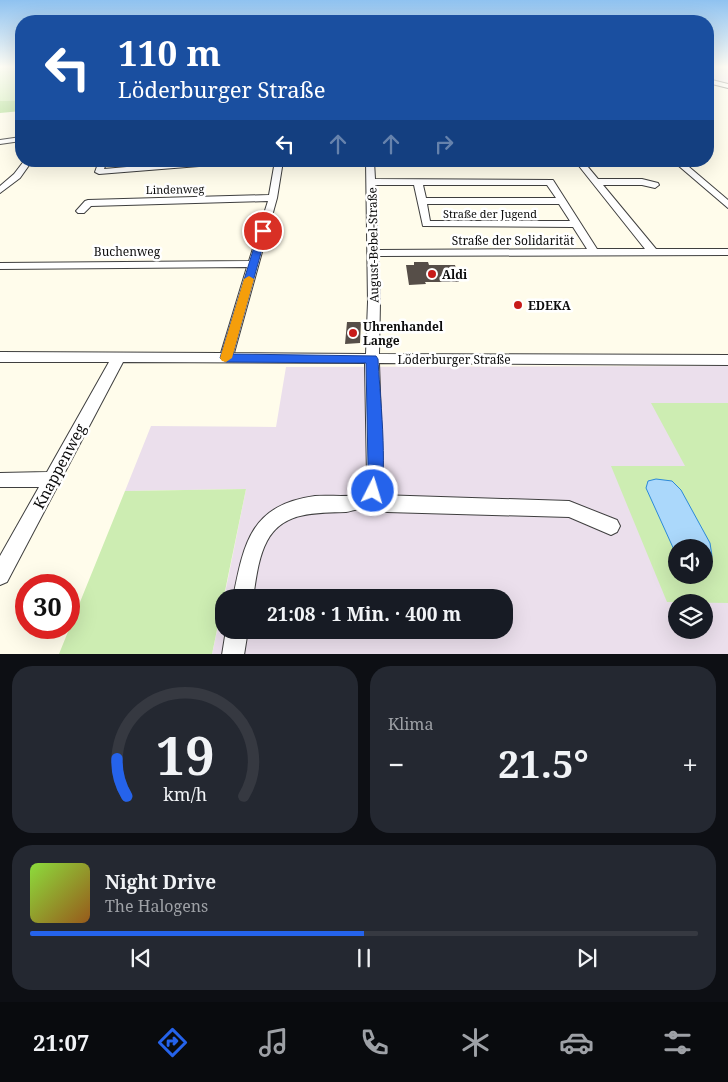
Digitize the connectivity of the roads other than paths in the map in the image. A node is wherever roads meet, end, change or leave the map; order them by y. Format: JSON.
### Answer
{"nodes":[{"id":1,"x":15,"y":140,"type":"edge"},
{"id":2,"x":0,"y":142,"type":"edge"},
{"id":3,"x":23,"y":167,"type":"edge"},
{"id":4,"x":101,"y":167,"type":"edge"},
{"id":5,"x":162,"y":167,"type":"edge"},
{"id":6,"x":278,"y":167,"type":"edge"},
{"id":7,"x":371,"y":167,"type":"edge"},
{"id":8,"x":584,"y":167,"type":"edge"},
{"id":9,"x":684,"y":167,"type":"edge"},
{"id":10,"x":372,"y":182,"type":"junction"},
{"id":11,"x":418,"y":182,"type":"junction"},
{"id":12,"x":596,"y":182,"type":"junction"},
{"id":13,"x":655,"y":185,"type":"dead end"},
{"id":14,"x":0,"y":190,"type":"edge"},
{"id":15,"x":272,"y":198,"type":"junction"},
{"id":16,"x":422,"y":201,"type":"junction"},
{"id":17,"x":562,"y":202,"type":"junction"},
{"id":18,"x":728,"y":206,"type":"edge"},
{"id":19,"x":80,"y":211,"type":"dead end"},
{"id":20,"x":577,"y":224,"type":"junction"},
{"id":21,"x":372,"y":252,"type":"junction"},
{"id":22,"x":594,"y":252,"type":"junction"},
{"id":23,"x":653,"y":252,"type":"junction"},
{"id":24,"x":716,"y":252,"type":"junction"},
{"id":25,"x":728,"y":252,"type":"edge"},
{"id":26,"x":253,"y":264,"type":"junction"},
{"id":27,"x":728,"y":264,"type":"edge"},
{"id":28,"x":0,"y":266,"type":"edge"},
{"id":29,"x":0,"y":357,"type":"edge"},
{"id":30,"x":118,"y":358,"type":"junction"},
{"id":31,"x":226,"y":358,"type":"junction"},
{"id":32,"x":372,"y":359,"type":"junction"},
{"id":33,"x":728,"y":360,"type":"edge"},
{"id":34,"x":0,"y":480,"type":"edge"},
{"id":35,"x":52,"y":480,"type":"junction"},
{"id":36,"x":368,"y":498,"type":"junction"},
{"id":37,"x":610,"y":526,"type":"dead end"},
{"id":38,"x":0,"y":575,"type":"edge"},
{"id":39,"x":245,"y":589,"type":"edge"},
{"id":40,"x":236,"y":639,"type":"edge"},
{"id":41,"x":233,"y":654,"type":"edge"}],
"edges":[{"from":1,"to":2,"type":"street"},
{"from":3,"to":14,"type":"street"},
{"from":4,"to":5,"type":"street"},
{"from":6,"to":15,"type":"street"},
{"from":7,"to":10,"type":"street","name":"August-Bebel-Straße"},
{"from":8,"to":12,"type":"street"},
{"from":9,"to":18,"type":"street"},
{"from":10,"to":11,"type":"street"},
{"from":10,"to":21,"type":"street","name":"August-Bebel-Straße"},
{"from":11,"to":16,"type":"street","name":"Straße der Jugend"},
{"from":11,"to":17,"type":"street"},
{"from":12,"to":13,"type":"street"},
{"from":12,"to":23,"type":"street"},
{"from":15,"to":19,"type":"street","name":"Lindenweg"},
{"from":15,"to":26,"type":"street"},
{"from":16,"to":17,"type":"street","name":"Straße der Jugend"},
{"from":16,"to":20,"type":"street","name":"Straße der Jugend"},
{"from":17,"to":20,"type":"street"},
{"from":20,"to":22,"type":"street"},
{"from":21,"to":22,"type":"street","name":"Straße der Solidarität"},
{"from":21,"to":32,"type":"street","name":"August-Bebel-Straße"},
{"from":22,"to":23,"type":"street","name":"Straße der Solidarität"},
{"from":23,"to":24,"type":"street","name":"Straße der Solidarität"},
{"from":24,"to":25,"type":"street","name":"Straße der Solidarität"},
{"from":24,"to":27,"type":"street"},
{"from":26,"to":28,"type":"street","name":"Buchenweg"},
{"from":26,"to":31,"type":"street"},
{"from":29,"to":30,"type":"street","name":"Löderburger Straße"},
{"from":30,"to":31,"type":"street","name":"Löderburger Straße"},
{"from":30,"to":35,"type":"street","name":"Knappenweg"},
{"from":31,"to":32,"type":"street","name":"Löderburger Straße"},
{"from":32,"to":33,"type":"street","name":"Löderburger Straße"},
{"from":32,"to":36,"type":"street","name":"August-Bebel-Straße"},
{"from":34,"to":35,"type":"street"},
{"from":35,"to":38,"type":"street","name":"Knappenweg"},
{"from":36,"to":37,"type":"street"},
{"from":36,"to":39,"type":"street"},
{"from":40,"to":41,"type":"street"}]}
